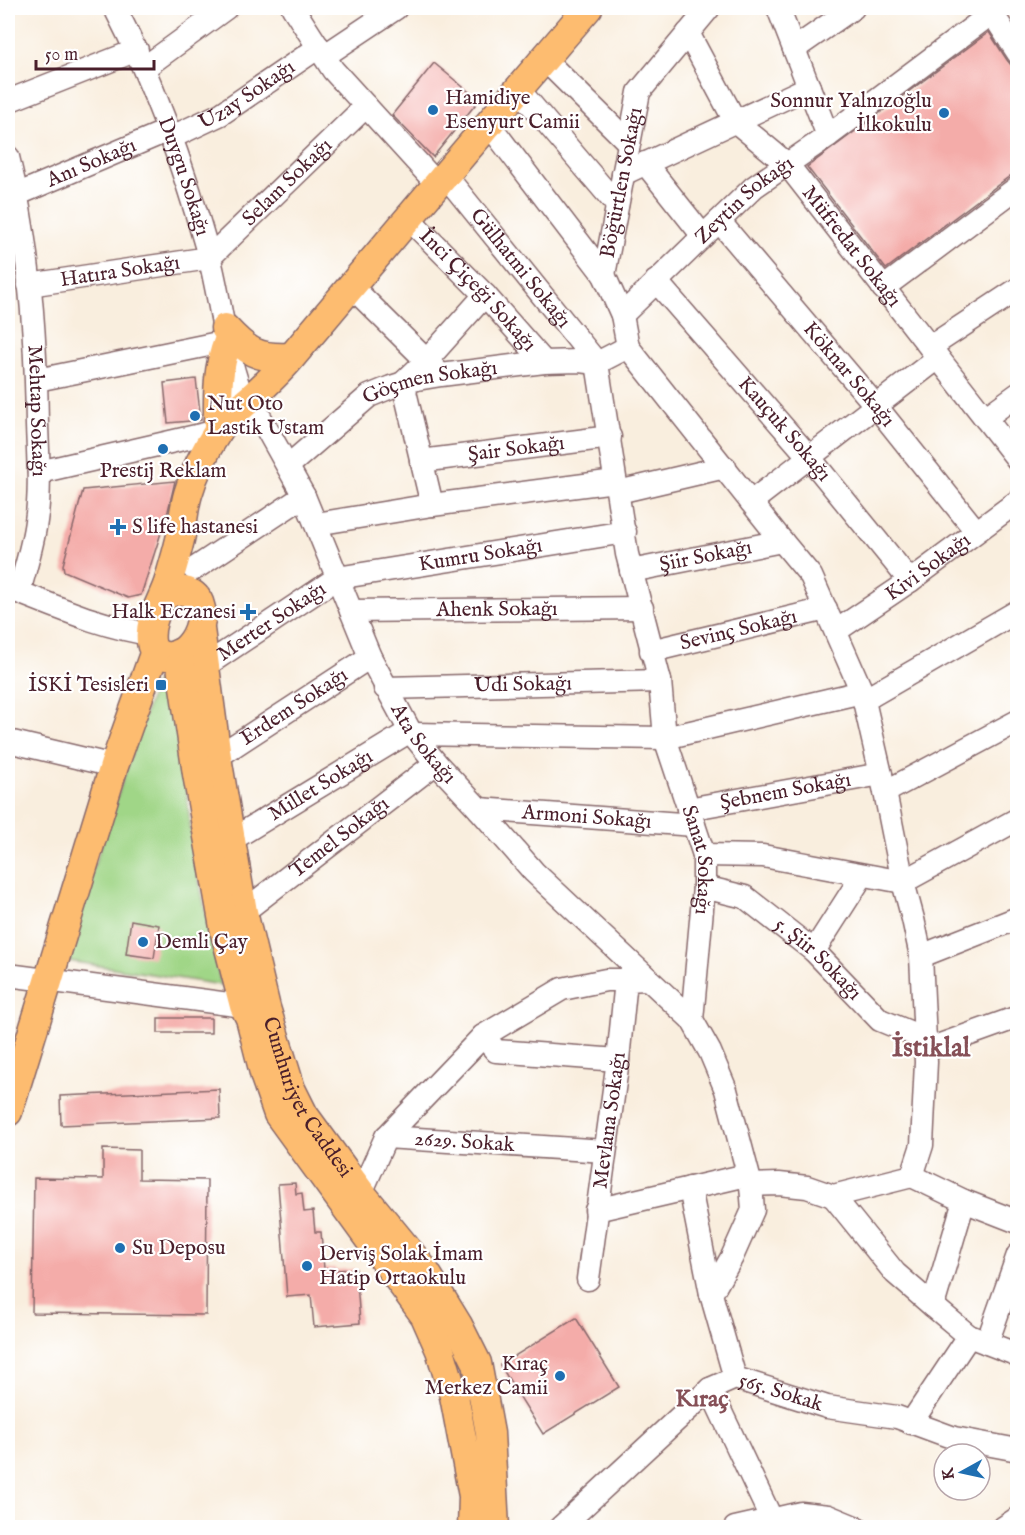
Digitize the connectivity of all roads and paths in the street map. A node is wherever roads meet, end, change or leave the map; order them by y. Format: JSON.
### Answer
{"nodes":[{"id":1,"x":226,"y":8,"type":"edge"},
{"id":2,"x":293,"y":8,"type":"edge"},
{"id":3,"x":396,"y":8,"type":"edge"},
{"id":4,"x":588,"y":8,"type":"edge"},
{"id":5,"x":709,"y":8,"type":"edge"},
{"id":6,"x":778,"y":8,"type":"edge"},
{"id":7,"x":853,"y":8,"type":"edge"},
{"id":8,"x":119,"y":10,"type":"edge"},
{"id":9,"x":992,"y":10,"type":"edge"},
{"id":10,"x":688,"y":33,"type":"junction"},
{"id":11,"x":794,"y":49,"type":"junction"},
{"id":12,"x":321,"y":52,"type":"junction"},
{"id":13,"x":1017,"y":53,"type":"edge"},
{"id":14,"x":141,"y":59,"type":"junction"},
{"id":15,"x":544,"y":59,"type":"junction"},
{"id":16,"x":809,"y":87,"type":"junction"},
{"id":17,"x":518,"y":89,"type":"junction"},
{"id":18,"x":8,"y":101,"type":"edge"},
{"id":19,"x":366,"y":106,"type":"junction"},
{"id":20,"x":735,"y":121,"type":"junction"},
{"id":21,"x":488,"y":123,"type":"junction"},
{"id":22,"x":170,"y":133,"type":"junction"},
{"id":23,"x":828,"y":136,"type":"junction"},
{"id":24,"x":629,"y":143,"type":"junction"},
{"id":25,"x":8,"y":158,"type":"edge"},
{"id":26,"x":645,"y":163,"type":"junction"},
{"id":27,"x":787,"y":164,"type":"junction"},
{"id":28,"x":623,"y":174,"type":"junction"},
{"id":29,"x":441,"y":179,"type":"junction"},
{"id":30,"x":1017,"y":187,"type":"edge"},
{"id":31,"x":16,"y":195,"type":"junction"},
{"id":32,"x":617,"y":205,"type":"junction"},
{"id":33,"x":409,"y":219,"type":"junction"},
{"id":34,"x":719,"y":221,"type":"junction"},
{"id":35,"x":703,"y":236,"type":"junction"},
{"id":36,"x":209,"y":258,"type":"junction"},
{"id":37,"x":604,"y":275,"type":"junction"},
{"id":38,"x":21,"y":276,"type":"edge"},
{"id":39,"x":656,"y":281,"type":"junction"},
{"id":40,"x":350,"y":285,"type":"junction"},
{"id":41,"x":883,"y":288,"type":"junction"},
{"id":42,"x":1017,"y":289,"type":"edge"},
{"id":43,"x":485,"y":296,"type":"junction"},
{"id":44,"x":622,"y":315,"type":"junction"},
{"id":45,"x":226,"y":335,"type":"junction"},
{"id":46,"x":628,"y":347,"type":"junction"},
{"id":47,"x":934,"y":353,"type":"junction"},
{"id":48,"x":291,"y":357,"type":"junction"},
{"id":49,"x":544,"y":362,"type":"junction"},
{"id":50,"x":597,"y":363,"type":"junction"},
{"id":51,"x":434,"y":368,"type":"junction"},
{"id":52,"x":36,"y":380,"type":"junction"},
{"id":53,"x":402,"y":383,"type":"junction"},
{"id":54,"x":1017,"y":394,"type":"edge"},
{"id":55,"x":249,"y":400,"type":"junction"},
{"id":56,"x":876,"y":406,"type":"junction"},
{"id":57,"x":985,"y":418,"type":"junction"},
{"id":58,"x":218,"y":431,"type":"junction"},
{"id":59,"x":610,"y":437,"type":"junction"},
{"id":60,"x":809,"y":457,"type":"junction"},
{"id":61,"x":1017,"y":460,"type":"edge"},
{"id":62,"x":421,"y":461,"type":"junction"},
{"id":63,"x":288,"y":466,"type":"junction"},
{"id":64,"x":724,"y":467,"type":"junction"},
{"id":65,"x":39,"y":472,"type":"junction"},
{"id":66,"x":616,"y":486,"type":"junction"},
{"id":67,"x":188,"y":494,"type":"junction"},
{"id":68,"x":304,"y":496,"type":"junction"},
{"id":69,"x":1017,"y":501,"type":"edge"},
{"id":70,"x":751,"y":502,"type":"junction"},
{"id":71,"x":432,"y":505,"type":"junction"},
{"id":72,"x":316,"y":524,"type":"junction"},
{"id":73,"x":976,"y":531,"type":"junction"},
{"id":74,"x":625,"y":532,"type":"junction"},
{"id":75,"x":782,"y":541,"type":"junction"},
{"id":76,"x":631,"y":571,"type":"junction"},
{"id":77,"x":337,"y":578,"type":"junction"},
{"id":78,"x":910,"y":580,"type":"junction"},
{"id":79,"x":195,"y":583,"type":"junction"},
{"id":80,"x":13,"y":590,"type":"edge"},
{"id":81,"x":164,"y":598,"type":"junction"},
{"id":82,"x":642,"y":608,"type":"junction"},
{"id":83,"x":826,"y":609,"type":"junction"},
{"id":84,"x":351,"y":611,"type":"junction"},
{"id":85,"x":1017,"y":611,"type":"edge"},
{"id":86,"x":200,"y":629,"type":"junction"},
{"id":87,"x":836,"y":631,"type":"junction"},
{"id":88,"x":162,"y":646,"type":"junction"},
{"id":89,"x":651,"y":651,"type":"junction"},
{"id":90,"x":370,"y":657,"type":"junction"},
{"id":91,"x":205,"y":666,"type":"junction"},
{"id":92,"x":660,"y":681,"type":"junction"},
{"id":93,"x":385,"y":688,"type":"junction"},
{"id":94,"x":863,"y":696,"type":"junction"},
{"id":95,"x":1017,"y":721,"type":"edge"},
{"id":96,"x":412,"y":732,"type":"junction"},
{"id":97,"x":665,"y":738,"type":"junction"},
{"id":98,"x":8,"y":741,"type":"edge"},
{"id":99,"x":217,"y":757,"type":"junction"},
{"id":100,"x":436,"y":764,"type":"junction"},
{"id":101,"x":114,"y":766,"type":"junction"},
{"id":102,"x":883,"y":783,"type":"junction"},
{"id":103,"x":479,"y":808,"type":"junction"},
{"id":104,"x":691,"y":817,"type":"junction"},
{"id":105,"x":1017,"y":819,"type":"edge"},
{"id":106,"x":231,"y":840,"type":"junction"},
{"id":107,"x":704,"y":855,"type":"junction"},
{"id":108,"x":862,"y":876,"type":"junction"},
{"id":109,"x":903,"y":882,"type":"junction"},
{"id":110,"x":704,"y":887,"type":"junction"},
{"id":111,"x":243,"y":912,"type":"junction"},
{"id":112,"x":1017,"y":918,"type":"edge"},
{"id":113,"x":814,"y":951,"type":"junction"},
{"id":114,"x":921,"y":956,"type":"junction"},
{"id":115,"x":8,"y":975,"type":"edge"},
{"id":116,"x":49,"y":979,"type":"junction"},
{"id":117,"x":637,"y":980,"type":"junction"},
{"id":118,"x":244,"y":1006,"type":"junction"},
{"id":119,"x":1017,"y":1017,"type":"edge"},
{"id":120,"x":692,"y":1020,"type":"junction"},
{"id":121,"x":483,"y":1036,"type":"junction"},
{"id":122,"x":926,"y":1044,"type":"junction"},
{"id":123,"x":618,"y":1060,"type":"junction"},
{"id":124,"x":8,"y":1112,"type":"edge"},
{"id":125,"x":386,"y":1137,"type":"junction"},
{"id":126,"x":604,"y":1151,"type":"junction"},
{"id":127,"x":912,"y":1176,"type":"junction"},
{"id":128,"x":749,"y":1180,"type":"junction"},
{"id":129,"x":690,"y":1188,"type":"junction"},
{"id":130,"x":361,"y":1193,"type":"junction"},
{"id":131,"x":833,"y":1196,"type":"junction"},
{"id":132,"x":964,"y":1201,"type":"junction"},
{"id":133,"x":596,"y":1210,"type":"junction"},
{"id":134,"x":1017,"y":1222,"type":"edge"},
{"id":135,"x":1017,"y":1256,"type":"edge"},
{"id":136,"x":588,"y":1279,"type":"dead end"},
{"id":137,"x":711,"y":1294,"type":"junction"},
{"id":138,"x":933,"y":1306,"type":"junction"},
{"id":139,"x":978,"y":1339,"type":"junction"},
{"id":140,"x":1017,"y":1355,"type":"edge"},
{"id":141,"x":735,"y":1378,"type":"junction"},
{"id":142,"x":710,"y":1389,"type":"junction"},
{"id":143,"x":911,"y":1423,"type":"junction"},
{"id":144,"x":1017,"y":1450,"type":"edge"},
{"id":145,"x":1017,"y":1518,"type":"edge"},
{"id":146,"x":778,"y":1523,"type":"edge"},
{"id":147,"x":472,"y":1527,"type":"edge"},
{"id":148,"x":495,"y":1527,"type":"edge"},
{"id":149,"x":560,"y":1527,"type":"edge"},
{"id":150,"x":735,"y":1527,"type":"edge"},
{"id":151,"x":857,"y":1527,"type":"edge"},
{"id":152,"x":1003,"y":1527,"type":"edge"}],
"edges":[{"from":1,"to":14,"type":"street"},
{"from":2,"to":12,"type":"street","name":"Gülhatmi Sokağı"},
{"from":3,"to":12,"type":"street","name":"Uzay Sokağı"},
{"from":4,"to":15,"type":"main road"},
{"from":5,"to":10,"type":"street","name":"Böğürtlen Sokağı"},
{"from":6,"to":11,"type":"street"},
{"from":7,"to":11,"type":"street"},
{"from":8,"to":14,"type":"street","name":"Duygu Sokağı"},
{"from":9,"to":13,"type":"street"},
{"from":9,"to":23,"type":"street","name":"Zeytin Sokağı"},
{"from":10,"to":20,"type":"street","name":"Müfredat Sokağı"},
{"from":10,"to":24,"type":"street","name":"Böğürtlen Sokağı"},
{"from":11,"to":16,"type":"street"},
{"from":12,"to":19,"type":"street","name":"Gülhatmi Sokağı"},
{"from":12,"to":22,"type":"street","name":"Uzay Sokağı"},
{"from":14,"to":18,"type":"street"},
{"from":14,"to":22,"type":"street","name":"Duygu Sokağı"},
{"from":15,"to":17,"type":"main road"},
{"from":15,"to":24,"type":"street"},
{"from":16,"to":20,"type":"street"},
{"from":16,"to":23,"type":"street"},
{"from":17,"to":21,"type":"main road"},
{"from":17,"to":32,"type":"street"},
{"from":19,"to":29,"type":"street","name":"Gülhatmi Sokağı"},
{"from":19,"to":36,"type":"street","name":"Selam Sokağı"},
{"from":20,"to":26,"type":"street"},
{"from":20,"to":27,"type":"street","name":"Müfredat Sokağı"},
{"from":21,"to":29,"type":"main road"},
{"from":21,"to":37,"type":"street"},
{"from":22,"to":31,"type":"street","name":"Anı Sokağı"},
{"from":22,"to":36,"type":"street","name":"Duygu Sokağı"},
{"from":23,"to":27,"type":"street","name":"Zeytin Sokağı"},
{"from":24,"to":28,"type":"street","name":"Böğürtlen Sokağı"},
{"from":25,"to":31,"type":"street","name":"Mehtap Sokağı"},
{"from":26,"to":28,"type":"street"},
{"from":26,"to":35,"type":"street"},
{"from":27,"to":34,"type":"street","name":"Zeytin Sokağı"},
{"from":27,"to":41,"type":"street","name":"Müfredat Sokağı"},
{"from":28,"to":32,"type":"street","name":"Böğürtlen Sokağı"},
{"from":29,"to":33,"type":"main road"},
{"from":29,"to":50,"type":"street","name":"Gülhatmi Sokağı"},
{"from":30,"to":41,"type":"street"},
{"from":31,"to":38,"type":"street","name":"Mehtap Sokağı"},
{"from":32,"to":37,"type":"street","name":"Böğürtlen Sokağı"},
{"from":33,"to":40,"type":"main road"},
{"from":33,"to":43,"type":"street","name":"İnci Çiçeği Sokağı"},
{"from":34,"to":35,"type":"street","name":"Zeytin Sokağı"},
{"from":34,"to":56,"type":"street","name":"Köknar Sokağı"},
{"from":35,"to":39,"type":"street","name":"Zeytin Sokağı"},
{"from":36,"to":38,"type":"street","name":"Hatıra Sokağı"},
{"from":36,"to":45,"type":"street","name":"Duygu Sokağı"},
{"from":37,"to":44,"type":"street"},
{"from":38,"to":52,"type":"street","name":"Mehtap Sokağı"},
{"from":39,"to":44,"type":"street","name":"Zeytin Sokağı"},
{"from":39,"to":60,"type":"street","name":"Kauçuk Sokağı"},
{"from":40,"to":48,"type":"main road"},
{"from":40,"to":51,"type":"street"},
{"from":41,"to":47,"type":"street","name":"Müfredat Sokağı"},
{"from":42,"to":47,"type":"street"},
{"from":43,"to":49,"type":"street","name":"İnci Çiçeği Sokağı"},
{"from":43,"to":51,"type":"street"},
{"from":44,"to":46,"type":"street"},
{"from":45,"to":48,"type":"main road"},
{"from":45,"to":52,"type":"street"},
{"from":45,"to":55,"type":"street","name":"Duygu Sokağı"},
{"from":45,"to":58,"type":"main road"},
{"from":46,"to":50,"type":"street"},
{"from":46,"to":64,"type":"street"},
{"from":47,"to":56,"type":"street"},
{"from":47,"to":57,"type":"street","name":"Müfredat Sokağı"},
{"from":48,"to":55,"type":"main road"},
{"from":49,"to":50,"type":"street","name":"Göçmen Sokağı"},
{"from":49,"to":51,"type":"street","name":"Göçmen Sokağı"},
{"from":50,"to":59,"type":"street","name":"Sanat Sokağı"},
{"from":51,"to":53,"type":"street","name":"Göçmen Sokağı"},
{"from":52,"to":65,"type":"street","name":"Mehtap Sokağı"},
{"from":53,"to":62,"type":"street"},
{"from":53,"to":63,"type":"street","name":"Göçmen Sokağı"},
{"from":54,"to":57,"type":"street"},
{"from":55,"to":58,"type":"main road"},
{"from":55,"to":63,"type":"street","name":"Ata Sokağı"},
{"from":56,"to":60,"type":"street"},
{"from":56,"to":73,"type":"street","name":"Köknar Sokağı"},
{"from":57,"to":61,"type":"street","name":"Müfredat Sokağı"},
{"from":58,"to":65,"type":"street"},
{"from":58,"to":67,"type":"main road"},
{"from":59,"to":62,"type":"street","name":"Şair Sokağı"},
{"from":59,"to":66,"type":"street","name":"Sanat Sokağı"},
{"from":60,"to":70,"type":"street"},
{"from":60,"to":78,"type":"street","name":"Kauçuk Sokağı"},
{"from":62,"to":71,"type":"street"},
{"from":63,"to":68,"type":"street","name":"Ata Sokağı"},
{"from":64,"to":66,"type":"street"},
{"from":64,"to":70,"type":"street"},
{"from":65,"to":80,"type":"street","name":"Mehtap Sokağı"},
{"from":66,"to":71,"type":"street"},
{"from":66,"to":74,"type":"street","name":"Sanat Sokağı"},
{"from":67,"to":79,"type":"main road"},
{"from":67,"to":81,"type":"main road"},
{"from":68,"to":72,"type":"street","name":"Ata Sokağı"},
{"from":68,"to":79,"type":"street"},
{"from":69,"to":73,"type":"street","name":"Kivi Sokağı"},
{"from":70,"to":75,"type":"street"},
{"from":71,"to":72,"type":"street"},
{"from":72,"to":77,"type":"street","name":"Ata Sokağı"},
{"from":73,"to":78,"type":"street","name":"Kivi Sokağı"},
{"from":74,"to":76,"type":"street","name":"Sanat Sokağı"},
{"from":74,"to":77,"type":"street","name":"Kumru Sokağı"},
{"from":75,"to":76,"type":"street","name":"Şiir Sokağı"},
{"from":75,"to":83,"type":"street"},
{"from":76,"to":82,"type":"street","name":"Sanat Sokağı"},
{"from":77,"to":84,"type":"street","name":"Ata Sokağı"},
{"from":77,"to":91,"type":"street","name":"Merter Sokağı"},
{"from":78,"to":87,"type":"street","name":"Kivi Sokağı"},
{"from":79,"to":81,"type":"main road"},
{"from":79,"to":86,"type":"main road","name":"Cumhuriyet Caddesi"},
{"from":80,"to":88,"type":"street"},
{"from":81,"to":88,"type":"main road"},
{"from":82,"to":84,"type":"street","name":"Ahenk Sokağı"},
{"from":82,"to":89,"type":"street","name":"Sanat Sokağı"},
{"from":83,"to":87,"type":"street"},
{"from":83,"to":89,"type":"street","name":"Sevinç Sokağı"},
{"from":84,"to":90,"type":"street","name":"Ata Sokağı"},
{"from":85,"to":94,"type":"street"},
{"from":86,"to":88,"type":"main road"},
{"from":86,"to":91,"type":"main road","name":"Cumhuriyet Caddesi"},
{"from":87,"to":94,"type":"street"},
{"from":88,"to":101,"type":"main road"},
{"from":88,"to":118,"type":"main road","name":"Cumhuriyet Caddesi"},
{"from":89,"to":92,"type":"street","name":"Sanat Sokağı"},
{"from":90,"to":93,"type":"street","name":"Ata Sokağı"},
{"from":90,"to":99,"type":"street","name":"Erdem Sokağı"},
{"from":91,"to":99,"type":"main road","name":"Cumhuriyet Caddesi"},
{"from":92,"to":93,"type":"street","name":"Udi Sokağı"},
{"from":92,"to":97,"type":"street","name":"Sanat Sokağı"},
{"from":93,"to":96,"type":"street","name":"Ata Sokağı"},
{"from":94,"to":97,"type":"street"},
{"from":94,"to":102,"type":"street"},
{"from":95,"to":102,"type":"street","name":"Şebnem Sokağı"},
{"from":96,"to":97,"type":"street"},
{"from":96,"to":100,"type":"street","name":"Ata Sokağı"},
{"from":96,"to":106,"type":"street","name":"Millet Sokağı"},
{"from":97,"to":104,"type":"street","name":"Sanat Sokağı"},
{"from":98,"to":101,"type":"street"},
{"from":99,"to":106,"type":"main road","name":"Cumhuriyet Caddesi"},
{"from":100,"to":103,"type":"street","name":"Ata Sokağı"},
{"from":100,"to":111,"type":"street","name":"Temel Sokağı"},
{"from":101,"to":116,"type":"main road"},
{"from":102,"to":104,"type":"street","name":"Şebnem Sokağı"},
{"from":102,"to":109,"type":"street"},
{"from":103,"to":104,"type":"street","name":"Armoni Sokağı"},
{"from":103,"to":117,"type":"street","name":"Ata Sokağı"},
{"from":104,"to":107,"type":"street","name":"Sanat Sokağı"},
{"from":105,"to":109,"type":"street"},
{"from":106,"to":111,"type":"main road","name":"Cumhuriyet Caddesi"},
{"from":107,"to":108,"type":"street"},
{"from":107,"to":110,"type":"street","name":"Sanat Sokağı"},
{"from":108,"to":109,"type":"street"},
{"from":108,"to":113,"type":"street"},
{"from":109,"to":114,"type":"street"},
{"from":110,"to":113,"type":"street","name":"5. Şiir Sokağı"},
{"from":110,"to":120,"type":"street","name":"Sanat Sokağı"},
{"from":111,"to":130,"type":"main road","name":"Cumhuriyet Caddesi"},
{"from":112,"to":114,"type":"street"},
{"from":113,"to":122,"type":"street","name":"5. Şiir Sokağı"},
{"from":114,"to":122,"type":"street"},
{"from":115,"to":116,"type":"street"},
{"from":116,"to":118,"type":"street"},
{"from":116,"to":124,"type":"main road"},
{"from":117,"to":120,"type":"street","name":"Ata Sokağı"},
{"from":117,"to":121,"type":"street"},
{"from":117,"to":123,"type":"street","name":"Mevlana Sokağı"},
{"from":118,"to":147,"type":"main road","name":"Cumhuriyet Caddesi"},
{"from":119,"to":122,"type":"street"},
{"from":120,"to":128,"type":"street"},
{"from":121,"to":123,"type":"street"},
{"from":121,"to":125,"type":"street"},
{"from":122,"to":127,"type":"street"},
{"from":123,"to":126,"type":"street","name":"Mevlana Sokağı"},
{"from":125,"to":126,"type":"street","name":"2629. Sokak"},
{"from":125,"to":130,"type":"street","name":"2629. Sokak"},
{"from":126,"to":133,"type":"street","name":"Mevlana Sokağı"},
{"from":127,"to":131,"type":"street"},
{"from":127,"to":132,"type":"street"},
{"from":128,"to":129,"type":"street"},
{"from":128,"to":131,"type":"street"},
{"from":128,"to":137,"type":"street"},
{"from":129,"to":133,"type":"street"},
{"from":129,"to":137,"type":"street"},
{"from":130,"to":148,"type":"main road","name":"Cumhuriyet Caddesi"},
{"from":131,"to":138,"type":"street"},
{"from":132,"to":134,"type":"street"},
{"from":132,"to":138,"type":"street"},
{"from":133,"to":136,"type":"street","name":"Mevlana Sokağı"},
{"from":135,"to":139,"type":"street"},
{"from":137,"to":141,"type":"street"},
{"from":138,"to":139,"type":"street"},
{"from":139,"to":140,"type":"street"},
{"from":139,"to":143,"type":"street"},
{"from":141,"to":142,"type":"street","name":"565. Sokak"},
{"from":141,"to":143,"type":"street","name":"565. Sokak"},
{"from":142,"to":146,"type":"street"},
{"from":142,"to":149,"type":"street","name":"565. Sokak"},
{"from":143,"to":144,"type":"street","name":"565. Sokak"},
{"from":145,"to":152,"type":"street"},
{"from":146,"to":150,"type":"street"},
{"from":146,"to":151,"type":"street"}]}
